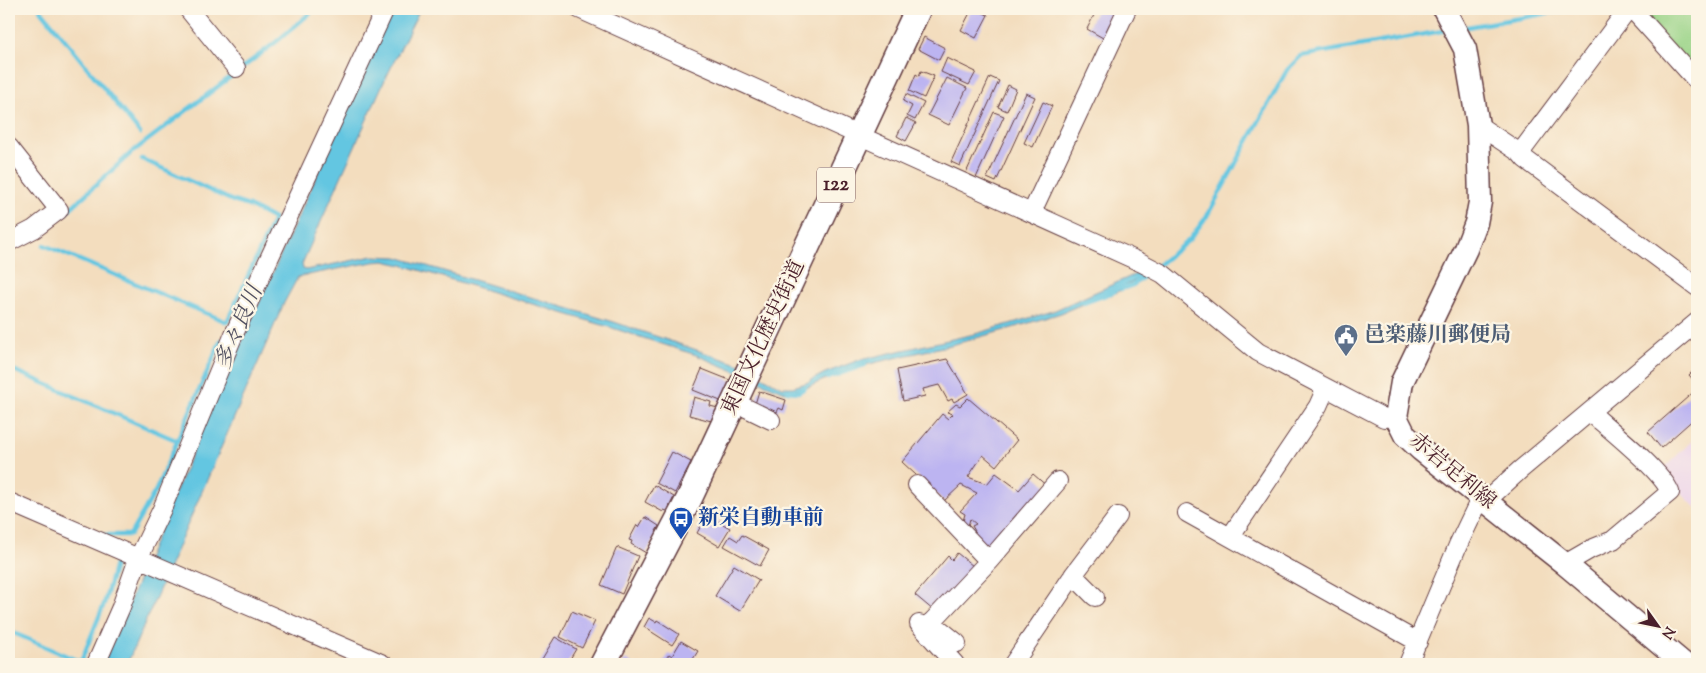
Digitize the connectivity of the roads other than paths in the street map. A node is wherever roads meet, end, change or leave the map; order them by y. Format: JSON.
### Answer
{"nodes":[{"id":1,"x":188,"y":9,"type":"edge"},
{"id":2,"x":385,"y":9,"type":"edge"},
{"id":3,"x":579,"y":9,"type":"edge"},
{"id":4,"x":918,"y":9,"type":"edge"},
{"id":5,"x":1127,"y":9,"type":"edge"},
{"id":6,"x":1444,"y":9,"type":"edge"},
{"id":7,"x":1630,"y":9,"type":"edge"},
{"id":8,"x":236,"y":68,"type":"dead end"},
{"id":9,"x":1697,"y":81,"type":"edge"},
{"id":10,"x":1478,"y":125,"type":"junction"},
{"id":11,"x":860,"y":134,"type":"junction"},
{"id":12,"x":9,"y":148,"type":"edge"},
{"id":13,"x":1520,"y":153,"type":"junction"},
{"id":14,"x":1032,"y":212,"type":"junction"},
{"id":15,"x":9,"y":242,"type":"edge"},
{"id":16,"x":1697,"y":287,"type":"edge"},
{"id":17,"x":1697,"y":322,"type":"edge"},
{"id":18,"x":1326,"y":388,"type":"junction"},
{"id":19,"x":734,"y":402,"type":"junction"},
{"id":20,"x":1590,"y":412,"type":"junction"},
{"id":21,"x":1396,"y":418,"type":"junction"},
{"id":22,"x":771,"y":420,"type":"dead end"},
{"id":23,"x":1058,"y":480,"type":"dead end"},
{"id":24,"x":917,"y":485,"type":"dead end"},
{"id":25,"x":1484,"y":499,"type":"junction"},
{"id":26,"x":9,"y":502,"type":"edge"},
{"id":27,"x":1187,"y":513,"type":"dead end"},
{"id":28,"x":1118,"y":516,"type":"dead end"},
{"id":29,"x":1230,"y":537,"type":"junction"},
{"id":30,"x":140,"y":560,"type":"junction"},
{"id":31,"x":989,"y":561,"type":"junction"},
{"id":32,"x":1565,"y":564,"type":"junction"},
{"id":33,"x":1073,"y":575,"type":"junction"},
{"id":34,"x":1095,"y":597,"type":"dead end"},
{"id":35,"x":925,"y":625,"type":"junction"},
{"id":36,"x":1418,"y":642,"type":"junction"},
{"id":37,"x":957,"y":643,"type":"dead end"},
{"id":38,"x":96,"y":664,"type":"edge"},
{"id":39,"x":383,"y":664,"type":"edge"},
{"id":40,"x":603,"y":664,"type":"edge"},
{"id":41,"x":955,"y":664,"type":"edge"},
{"id":42,"x":1013,"y":664,"type":"edge"},
{"id":43,"x":1408,"y":664,"type":"edge"},
{"id":44,"x":1684,"y":664,"type":"edge"}],
"edges":[{"from":1,"to":8,"type":"street"},
{"from":2,"to":30,"type":"street"},
{"from":3,"to":11,"type":"street"},
{"from":4,"to":11,"type":"highway","name":"東国文化歴史街道","number":"122"},
{"from":5,"to":14,"type":"street"},
{"from":6,"to":10,"type":"main road","name":"赤岩足利線"},
{"from":7,"to":9,"type":"street"},
{"from":7,"to":13,"type":"street"},
{"from":10,"to":13,"type":"street"},
{"from":10,"to":21,"type":"main road","name":"赤岩足利線"},
{"from":11,"to":14,"type":"street"},
{"from":11,"to":19,"type":"highway","name":"東国文化歴史街道","number":"122"},
{"from":12,"to":15,"type":"street"},
{"from":13,"to":16,"type":"street"},
{"from":14,"to":18,"type":"street"},
{"from":17,"to":20,"type":"street"},
{"from":18,"to":21,"type":"street"},
{"from":18,"to":29,"type":"street"},
{"from":19,"to":22,"type":"street"},
{"from":19,"to":40,"type":"highway","name":"東国文化歴史街道","number":"122"},
{"from":20,"to":25,"type":"street"},
{"from":20,"to":32,"type":"street"},
{"from":21,"to":25,"type":"main road","name":"赤岩足利線"},
{"from":23,"to":31,"type":"street"},
{"from":24,"to":31,"type":"street"},
{"from":25,"to":32,"type":"main road","name":"赤岩足利線"},
{"from":25,"to":36,"type":"street"},
{"from":26,"to":30,"type":"street"},
{"from":27,"to":29,"type":"street"},
{"from":28,"to":33,"type":"street"},
{"from":29,"to":36,"type":"street"},
{"from":30,"to":38,"type":"street"},
{"from":30,"to":39,"type":"street"},
{"from":31,"to":35,"type":"street"},
{"from":32,"to":44,"type":"main road","name":"赤岩足利線"},
{"from":33,"to":34,"type":"street"},
{"from":33,"to":42,"type":"street"},
{"from":35,"to":37,"type":"street"},
{"from":35,"to":41,"type":"street"},
{"from":36,"to":43,"type":"street"}]}
